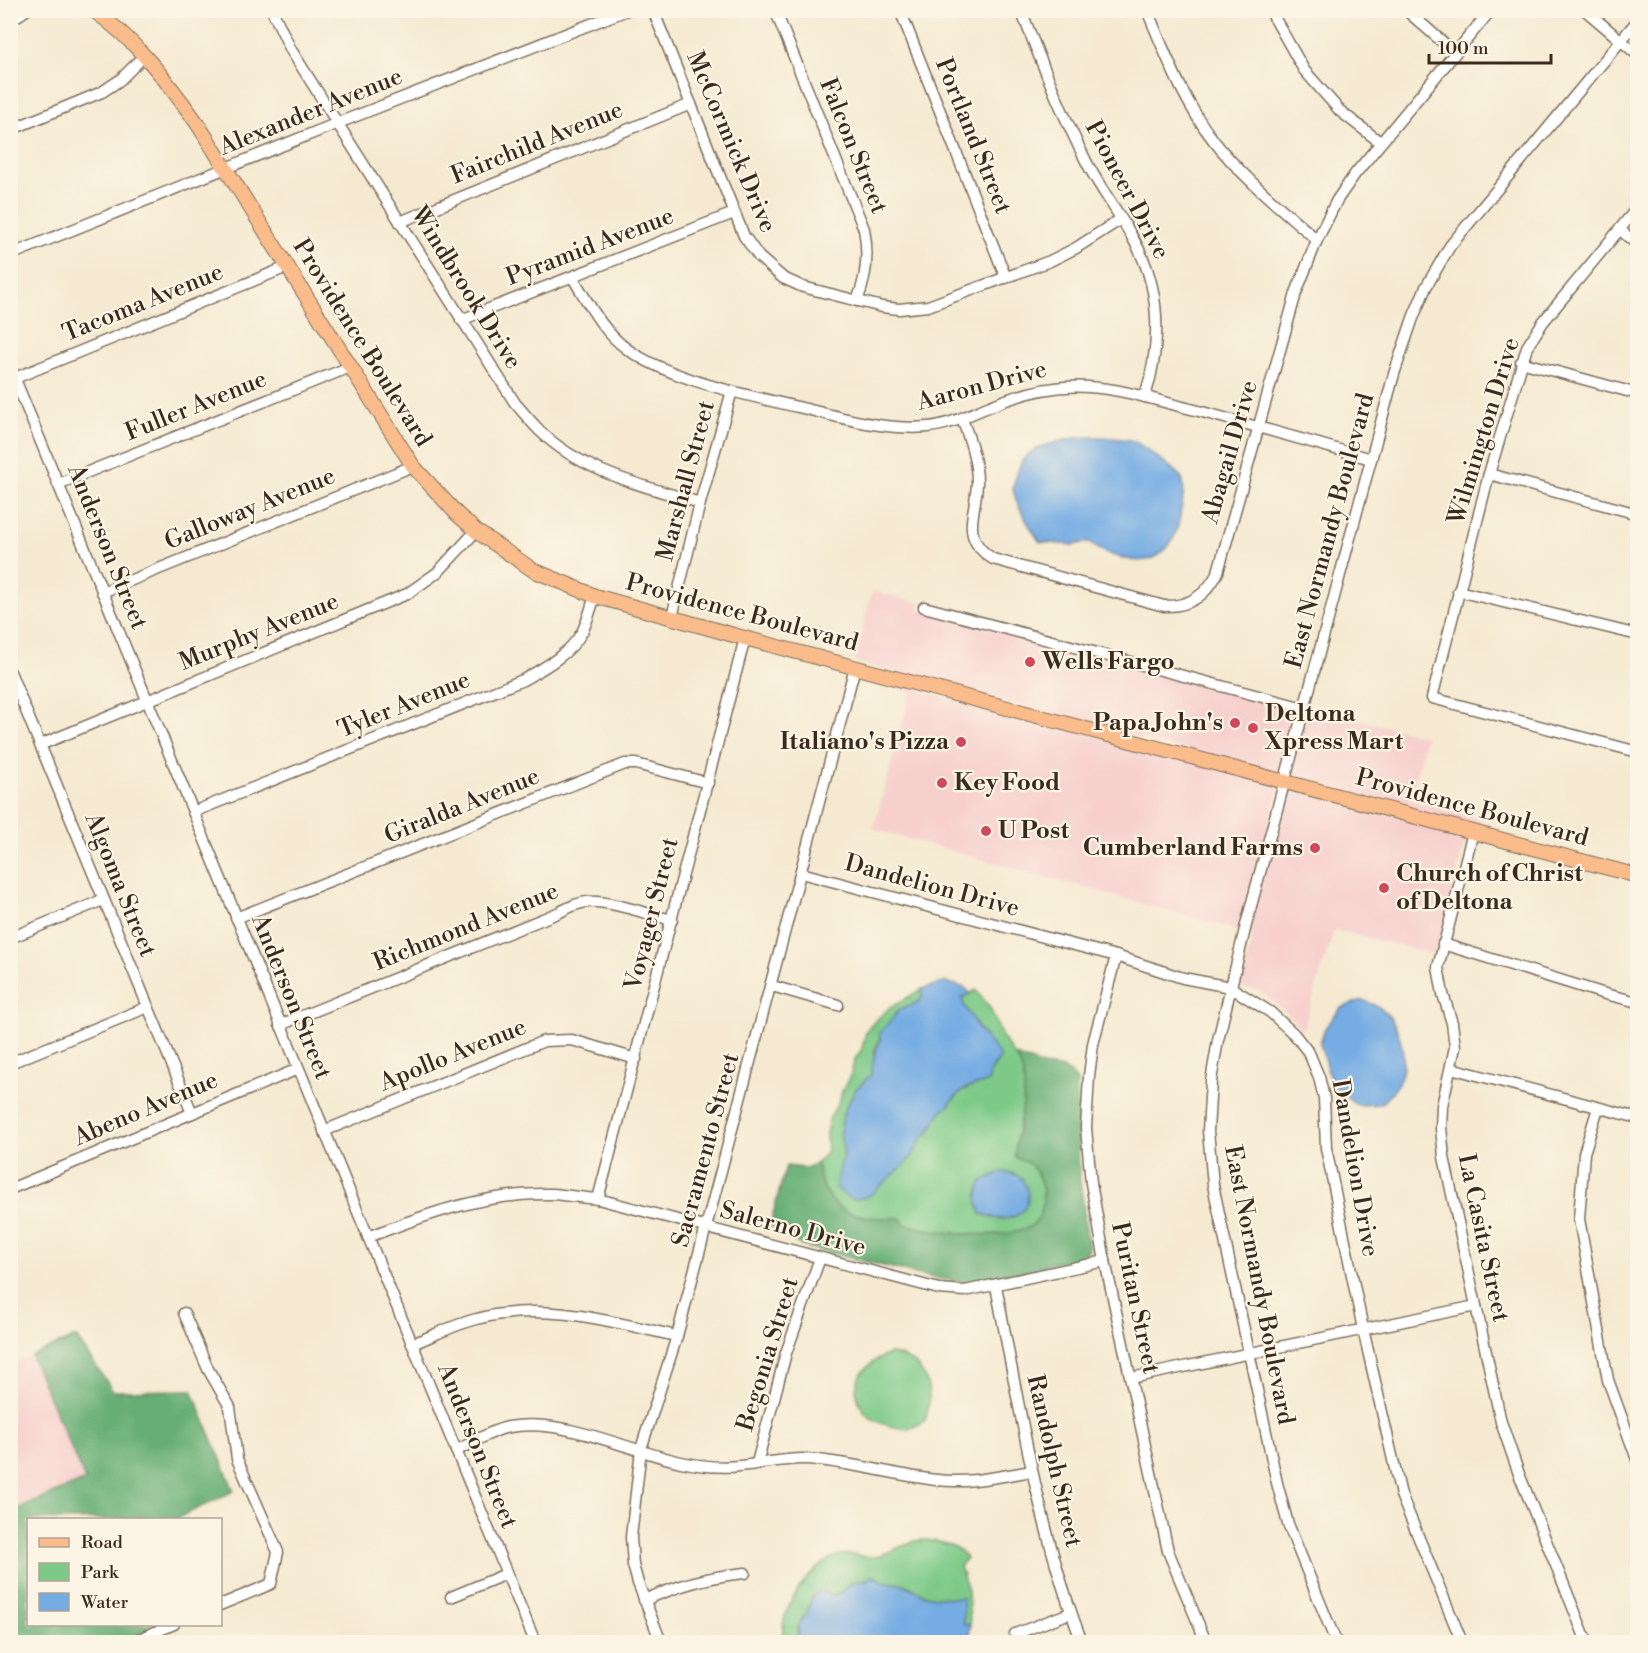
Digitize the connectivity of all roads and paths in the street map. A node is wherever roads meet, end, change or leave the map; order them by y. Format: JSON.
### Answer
{"nodes":[{"id":1,"x":26,"y":10,"type":"edge"},
{"id":2,"x":93,"y":10,"type":"edge"},
{"id":3,"x":272,"y":10,"type":"edge"},
{"id":4,"x":627,"y":10,"type":"edge"},
{"id":5,"x":653,"y":10,"type":"edge"},
{"id":6,"x":776,"y":10,"type":"edge"},
{"id":7,"x":900,"y":10,"type":"edge"},
{"id":8,"x":1021,"y":10,"type":"edge"},
{"id":9,"x":1147,"y":10,"type":"edge"},
{"id":10,"x":1270,"y":10,"type":"edge"},
{"id":11,"x":1406,"y":10,"type":"edge"},
{"id":12,"x":1491,"y":10,"type":"edge"},
{"id":13,"x":1585,"y":10,"type":"edge"},
{"id":14,"x":10,"y":12,"type":"edge"},
{"id":15,"x":1638,"y":20,"type":"edge"},
{"id":16,"x":1620,"y":40,"type":"junction"},
{"id":17,"x":1455,"y":52,"type":"junction"},
{"id":18,"x":1638,"y":55,"type":"edge"},
{"id":19,"x":145,"y":56,"type":"junction"},
{"id":20,"x":691,"y":104,"type":"junction"},
{"id":21,"x":338,"y":123,"type":"junction"},
{"id":22,"x":10,"y":130,"type":"edge"},
{"id":23,"x":1380,"y":142,"type":"junction"},
{"id":24,"x":226,"y":168,"type":"junction"},
{"id":25,"x":1638,"y":207,"type":"edge"},
{"id":26,"x":734,"y":213,"type":"junction"},
{"id":27,"x":1120,"y":219,"type":"junction"},
{"id":28,"x":400,"y":222,"type":"junction"},
{"id":29,"x":1619,"y":229,"type":"junction"},
{"id":30,"x":1317,"y":240,"type":"junction"},
{"id":31,"x":1638,"y":245,"type":"edge"},
{"id":32,"x":10,"y":255,"type":"edge"},
{"id":33,"x":287,"y":267,"type":"junction"},
{"id":34,"x":573,"y":278,"type":"junction"},
{"id":35,"x":1006,"y":278,"type":"junction"},
{"id":36,"x":857,"y":301,"type":"junction"},
{"id":37,"x":461,"y":320,"type":"junction"},
{"id":38,"x":1521,"y":362,"type":"junction"},
{"id":39,"x":10,"y":367,"type":"edge"},
{"id":40,"x":350,"y":367,"type":"junction"},
{"id":41,"x":15,"y":378,"type":"junction"},
{"id":42,"x":732,"y":391,"type":"junction"},
{"id":43,"x":1638,"y":394,"type":"edge"},
{"id":44,"x":1145,"y":397,"type":"junction"},
{"id":45,"x":962,"y":419,"type":"junction"},
{"id":46,"x":1258,"y":427,"type":"junction"},
{"id":47,"x":1371,"y":459,"type":"junction"},
{"id":48,"x":412,"y":466,"type":"junction"},
{"id":49,"x":1489,"y":474,"type":"junction"},
{"id":50,"x":58,"y":484,"type":"junction"},
{"id":51,"x":700,"y":503,"type":"junction"},
{"id":52,"x":1638,"y":514,"type":"edge"},
{"id":53,"x":476,"y":531,"type":"junction"},
{"id":54,"x":1458,"y":591,"type":"junction"},
{"id":55,"x":102,"y":592,"type":"junction"},
{"id":56,"x":595,"y":596,"type":"junction"},
{"id":57,"x":924,"y":607,"type":"dead end"},
{"id":58,"x":672,"y":617,"type":"junction"},
{"id":59,"x":1638,"y":635,"type":"edge"},
{"id":60,"x":745,"y":638,"type":"junction"},
{"id":61,"x":855,"y":667,"type":"junction"},
{"id":62,"x":10,"y":672,"type":"edge"},
{"id":63,"x":147,"y":701,"type":"junction"},
{"id":64,"x":1304,"y":708,"type":"junction"},
{"id":65,"x":40,"y":745,"type":"junction"},
{"id":66,"x":1638,"y":752,"type":"edge"},
{"id":67,"x":1285,"y":781,"type":"junction"},
{"id":68,"x":708,"y":783,"type":"junction"},
{"id":69,"x":193,"y":812,"type":"junction"},
{"id":70,"x":1473,"y":832,"type":"junction"},
{"id":71,"x":801,"y":873,"type":"junction"},
{"id":72,"x":1638,"y":876,"type":"edge"},
{"id":73,"x":103,"y":900,"type":"junction"},
{"id":74,"x":236,"y":918,"type":"junction"},
{"id":75,"x":672,"y":920,"type":"junction"},
{"id":76,"x":10,"y":938,"type":"edge"},
{"id":77,"x":1443,"y":944,"type":"junction"},
{"id":78,"x":1116,"y":956,"type":"junction"},
{"id":79,"x":772,"y":987,"type":"junction"},
{"id":80,"x":1230,"y":987,"type":"junction"},
{"id":81,"x":1638,"y":1002,"type":"edge"},
{"id":82,"x":838,"y":1005,"type":"dead end"},
{"id":83,"x":148,"y":1007,"type":"junction"},
{"id":84,"x":280,"y":1025,"type":"junction"},
{"id":85,"x":636,"y":1059,"type":"junction"},
{"id":86,"x":10,"y":1063,"type":"edge"},
{"id":87,"x":1451,"y":1068,"type":"junction"},
{"id":88,"x":298,"y":1069,"type":"junction"},
{"id":89,"x":1598,"y":1108,"type":"junction"},
{"id":90,"x":192,"y":1113,"type":"junction"},
{"id":91,"x":1638,"y":1118,"type":"edge"},
{"id":92,"x":324,"y":1131,"type":"junction"},
{"id":93,"x":10,"y":1189,"type":"edge"},
{"id":94,"x":598,"y":1199,"type":"junction"},
{"id":95,"x":706,"y":1228,"type":"junction"},
{"id":96,"x":368,"y":1237,"type":"junction"},
{"id":97,"x":820,"y":1258,"type":"junction"},
{"id":98,"x":1105,"y":1261,"type":"junction"},
{"id":99,"x":996,"y":1286,"type":"junction"},
{"id":100,"x":1476,"y":1306,"type":"junction"},
{"id":101,"x":184,"y":1313,"type":"dead end"},
{"id":102,"x":1363,"y":1329,"type":"junction"},
{"id":103,"x":677,"y":1336,"type":"junction"},
{"id":104,"x":412,"y":1344,"type":"junction"},
{"id":105,"x":1248,"y":1354,"type":"junction"},
{"id":106,"x":1131,"y":1378,"type":"junction"},
{"id":107,"x":640,"y":1449,"type":"junction"},
{"id":108,"x":456,"y":1450,"type":"junction"},
{"id":109,"x":1638,"y":1462,"type":"edge"},
{"id":110,"x":757,"y":1463,"type":"junction"},
{"id":111,"x":1032,"y":1471,"type":"junction"},
{"id":112,"x":745,"y":1573,"type":"dead end"},
{"id":113,"x":506,"y":1574,"type":"junction"},
{"id":114,"x":451,"y":1597,"type":"dead end"},
{"id":115,"x":644,"y":1600,"type":"junction"},
{"id":116,"x":222,"y":1604,"type":"edge"},
{"id":117,"x":1070,"y":1613,"type":"junction"},
{"id":118,"x":169,"y":1626,"type":"edge"},
{"id":119,"x":1015,"y":1634,"type":"dead end"},
{"id":120,"x":132,"y":1642,"type":"edge"},
{"id":121,"x":535,"y":1642,"type":"edge"},
{"id":122,"x":661,"y":1642,"type":"edge"},
{"id":123,"x":1082,"y":1642,"type":"edge"},
{"id":124,"x":1206,"y":1642,"type":"edge"},
{"id":125,"x":1336,"y":1642,"type":"edge"},
{"id":126,"x":1462,"y":1642,"type":"edge"},
{"id":127,"x":1587,"y":1642,"type":"edge"}],
"edges":[{"from":1,"to":14,"type":"street"},
{"from":2,"to":19,"type":"main road","name":"Providence Boulevard"},
{"from":3,"to":21,"type":"street","name":"Windbrook Drive"},
{"from":4,"to":21,"type":"street","name":"Alexander Avenue"},
{"from":5,"to":20,"type":"street","name":"McCormick Drive"},
{"from":6,"to":36,"type":"street","name":"Falcon Street"},
{"from":7,"to":35,"type":"street","name":"Portland Street"},
{"from":8,"to":27,"type":"street","name":"Pioneer Drive"},
{"from":9,"to":30,"type":"street"},
{"from":10,"to":23,"type":"street"},
{"from":11,"to":17,"type":"street"},
{"from":12,"to":17,"type":"street","name":"Abagail Drive"},
{"from":13,"to":16,"type":"street"},
{"from":15,"to":16,"type":"street","name":"East Normandy Boulevard"},
{"from":16,"to":18,"type":"street"},
{"from":16,"to":47,"type":"street","name":"East Normandy Boulevard"},
{"from":17,"to":23,"type":"street","name":"Abagail Drive"},
{"from":19,"to":22,"type":"street"},
{"from":19,"to":24,"type":"main road","name":"Providence Boulevard"},
{"from":20,"to":26,"type":"street","name":"McCormick Drive"},
{"from":20,"to":28,"type":"street","name":"Fairchild Avenue"},
{"from":21,"to":24,"type":"street","name":"Alexander Avenue"},
{"from":21,"to":28,"type":"street","name":"Windbrook Drive"},
{"from":23,"to":30,"type":"street","name":"Abagail Drive"},
{"from":24,"to":32,"type":"street","name":"Alexander Avenue"},
{"from":24,"to":33,"type":"main road","name":"Providence Boulevard"},
{"from":25,"to":29,"type":"street","name":"Wilmington Drive"},
{"from":26,"to":34,"type":"street","name":"Pyramid Avenue"},
{"from":26,"to":36,"type":"street","name":"McCormick Drive"},
{"from":27,"to":35,"type":"street","name":"McCormick Drive"},
{"from":27,"to":44,"type":"street","name":"Pioneer Drive"},
{"from":28,"to":37,"type":"street","name":"Windbrook Drive"},
{"from":29,"to":31,"type":"street"},
{"from":29,"to":38,"type":"street","name":"Wilmington Drive"},
{"from":30,"to":46,"type":"street","name":"Abagail Drive"},
{"from":33,"to":40,"type":"main road","name":"Providence Boulevard"},
{"from":33,"to":41,"type":"street","name":"Tacoma Avenue"},
{"from":34,"to":37,"type":"street","name":"Pyramid Avenue"},
{"from":34,"to":42,"type":"street","name":"Aaron Drive"},
{"from":35,"to":36,"type":"street","name":"McCormick Drive"},
{"from":37,"to":51,"type":"street","name":"Windbrook Drive"},
{"from":38,"to":43,"type":"street"},
{"from":38,"to":49,"type":"street","name":"Wilmington Drive"},
{"from":39,"to":41,"type":"street","name":"Anderson Street"},
{"from":40,"to":48,"type":"main road","name":"Providence Boulevard"},
{"from":40,"to":50,"type":"street","name":"Fuller Avenue"},
{"from":41,"to":50,"type":"street","name":"Anderson Street"},
{"from":42,"to":45,"type":"street","name":"Aaron Drive"},
{"from":42,"to":51,"type":"street","name":"Marshall Street"},
{"from":44,"to":45,"type":"street","name":"Aaron Drive"},
{"from":44,"to":46,"type":"street","name":"Aaron Drive"},
{"from":45,"to":46,"type":"street","name":"Abagail Drive"},
{"from":46,"to":47,"type":"street","name":"Aaron Drive"},
{"from":47,"to":64,"type":"street","name":"East Normandy Boulevard"},
{"from":48,"to":53,"type":"main road","name":"Providence Boulevard"},
{"from":48,"to":55,"type":"street","name":"Galloway Avenue"},
{"from":49,"to":52,"type":"street"},
{"from":49,"to":54,"type":"street","name":"Wilmington Drive"},
{"from":50,"to":55,"type":"street","name":"Anderson Street"},
{"from":51,"to":58,"type":"street","name":"Marshall Street"},
{"from":53,"to":56,"type":"main road","name":"Providence Boulevard"},
{"from":53,"to":63,"type":"street","name":"Murphy Avenue"},
{"from":54,"to":59,"type":"street"},
{"from":54,"to":66,"type":"street","name":"Wilmington Drive"},
{"from":55,"to":63,"type":"street","name":"Anderson Street"},
{"from":56,"to":58,"type":"main road","name":"Providence Boulevard"},
{"from":56,"to":69,"type":"street","name":"Tyler Avenue"},
{"from":57,"to":64,"type":"street"},
{"from":58,"to":60,"type":"main road","name":"Providence Boulevard"},
{"from":60,"to":61,"type":"main road","name":"Providence Boulevard"},
{"from":60,"to":68,"type":"street","name":"Voyager Street"},
{"from":61,"to":67,"type":"main road","name":"Providence Boulevard"},
{"from":61,"to":71,"type":"street","name":"Sacramento Street"},
{"from":62,"to":65,"type":"street","name":"Algoma Street"},
{"from":63,"to":65,"type":"street","name":"Murphy Avenue"},
{"from":63,"to":69,"type":"street","name":"Anderson Street"},
{"from":64,"to":67,"type":"street","name":"East Normandy Boulevard"},
{"from":65,"to":73,"type":"street","name":"Algoma Street"},
{"from":67,"to":70,"type":"main road","name":"Providence Boulevard"},
{"from":67,"to":80,"type":"street","name":"East Normandy Boulevard"},
{"from":68,"to":74,"type":"street","name":"Giralda Avenue"},
{"from":68,"to":75,"type":"street","name":"Voyager Street"},
{"from":69,"to":74,"type":"street","name":"Anderson Street"},
{"from":70,"to":72,"type":"main road","name":"Providence Boulevard"},
{"from":70,"to":77,"type":"street","name":"La Casita Street"},
{"from":71,"to":78,"type":"street","name":"Dandelion Drive"},
{"from":71,"to":79,"type":"street","name":"Sacramento Street"},
{"from":73,"to":76,"type":"street"},
{"from":73,"to":83,"type":"street","name":"Algoma Street"},
{"from":74,"to":84,"type":"street","name":"Anderson Street"},
{"from":75,"to":84,"type":"street","name":"Richmond Avenue"},
{"from":75,"to":85,"type":"street","name":"Voyager Street"},
{"from":77,"to":81,"type":"street"},
{"from":77,"to":87,"type":"street","name":"La Casita Street"},
{"from":78,"to":80,"type":"street","name":"Dandelion Drive"},
{"from":78,"to":98,"type":"street","name":"Puritan Street"},
{"from":79,"to":82,"type":"street"},
{"from":79,"to":95,"type":"street","name":"Sacramento Street"},
{"from":80,"to":102,"type":"street","name":"Dandelion Drive"},
{"from":80,"to":105,"type":"street","name":"East Normandy Boulevard"},
{"from":83,"to":86,"type":"street"},
{"from":83,"to":90,"type":"street","name":"Algoma Street"},
{"from":84,"to":88,"type":"street","name":"Anderson Street"},
{"from":85,"to":92,"type":"street","name":"Apollo Avenue"},
{"from":85,"to":94,"type":"street","name":"Voyager Street"},
{"from":87,"to":89,"type":"street"},
{"from":87,"to":100,"type":"street","name":"La Casita Street"},
{"from":88,"to":90,"type":"street","name":"Abeno Avenue"},
{"from":88,"to":92,"type":"street","name":"Anderson Street"},
{"from":89,"to":91,"type":"street"},
{"from":89,"to":109,"type":"street"},
{"from":90,"to":93,"type":"street","name":"Abeno Avenue"},
{"from":92,"to":96,"type":"street","name":"Anderson Street"},
{"from":94,"to":95,"type":"street","name":"Salerno Drive"},
{"from":94,"to":96,"type":"street","name":"Salerno Drive"},
{"from":95,"to":97,"type":"street","name":"Salerno Drive"},
{"from":95,"to":103,"type":"street","name":"Sacramento Street"},
{"from":96,"to":104,"type":"street","name":"Anderson Street"},
{"from":97,"to":99,"type":"street","name":"Salerno Drive"},
{"from":97,"to":110,"type":"street","name":"Begonia Street"},
{"from":98,"to":99,"type":"street","name":"Salerno Drive"},
{"from":98,"to":106,"type":"street","name":"Puritan Street"},
{"from":99,"to":111,"type":"street","name":"Randolph Street"},
{"from":100,"to":102,"type":"street"},
{"from":100,"to":127,"type":"street","name":"La Casita Street"},
{"from":101,"to":116,"type":"street"},
{"from":102,"to":105,"type":"street"},
{"from":102,"to":126,"type":"street","name":"Dandelion Drive"},
{"from":103,"to":104,"type":"street"},
{"from":103,"to":107,"type":"street","name":"Sacramento Street"},
{"from":104,"to":108,"type":"street","name":"Anderson Street"},
{"from":105,"to":106,"type":"street"},
{"from":105,"to":125,"type":"street","name":"East Normandy Boulevard"},
{"from":106,"to":124,"type":"street","name":"Puritan Street"},
{"from":107,"to":108,"type":"street"},
{"from":107,"to":110,"type":"street"},
{"from":107,"to":115,"type":"street","name":"Sacramento Street"},
{"from":108,"to":113,"type":"street","name":"Anderson Street"},
{"from":110,"to":111,"type":"street"},
{"from":111,"to":117,"type":"street","name":"Randolph Street"},
{"from":112,"to":115,"type":"street"},
{"from":113,"to":114,"type":"street"},
{"from":113,"to":121,"type":"street","name":"Anderson Street"},
{"from":115,"to":122,"type":"street","name":"Sacramento Street"},
{"from":117,"to":119,"type":"street"},
{"from":117,"to":123,"type":"street","name":"Randolph Street"},
{"from":118,"to":120,"type":"street"}]}
